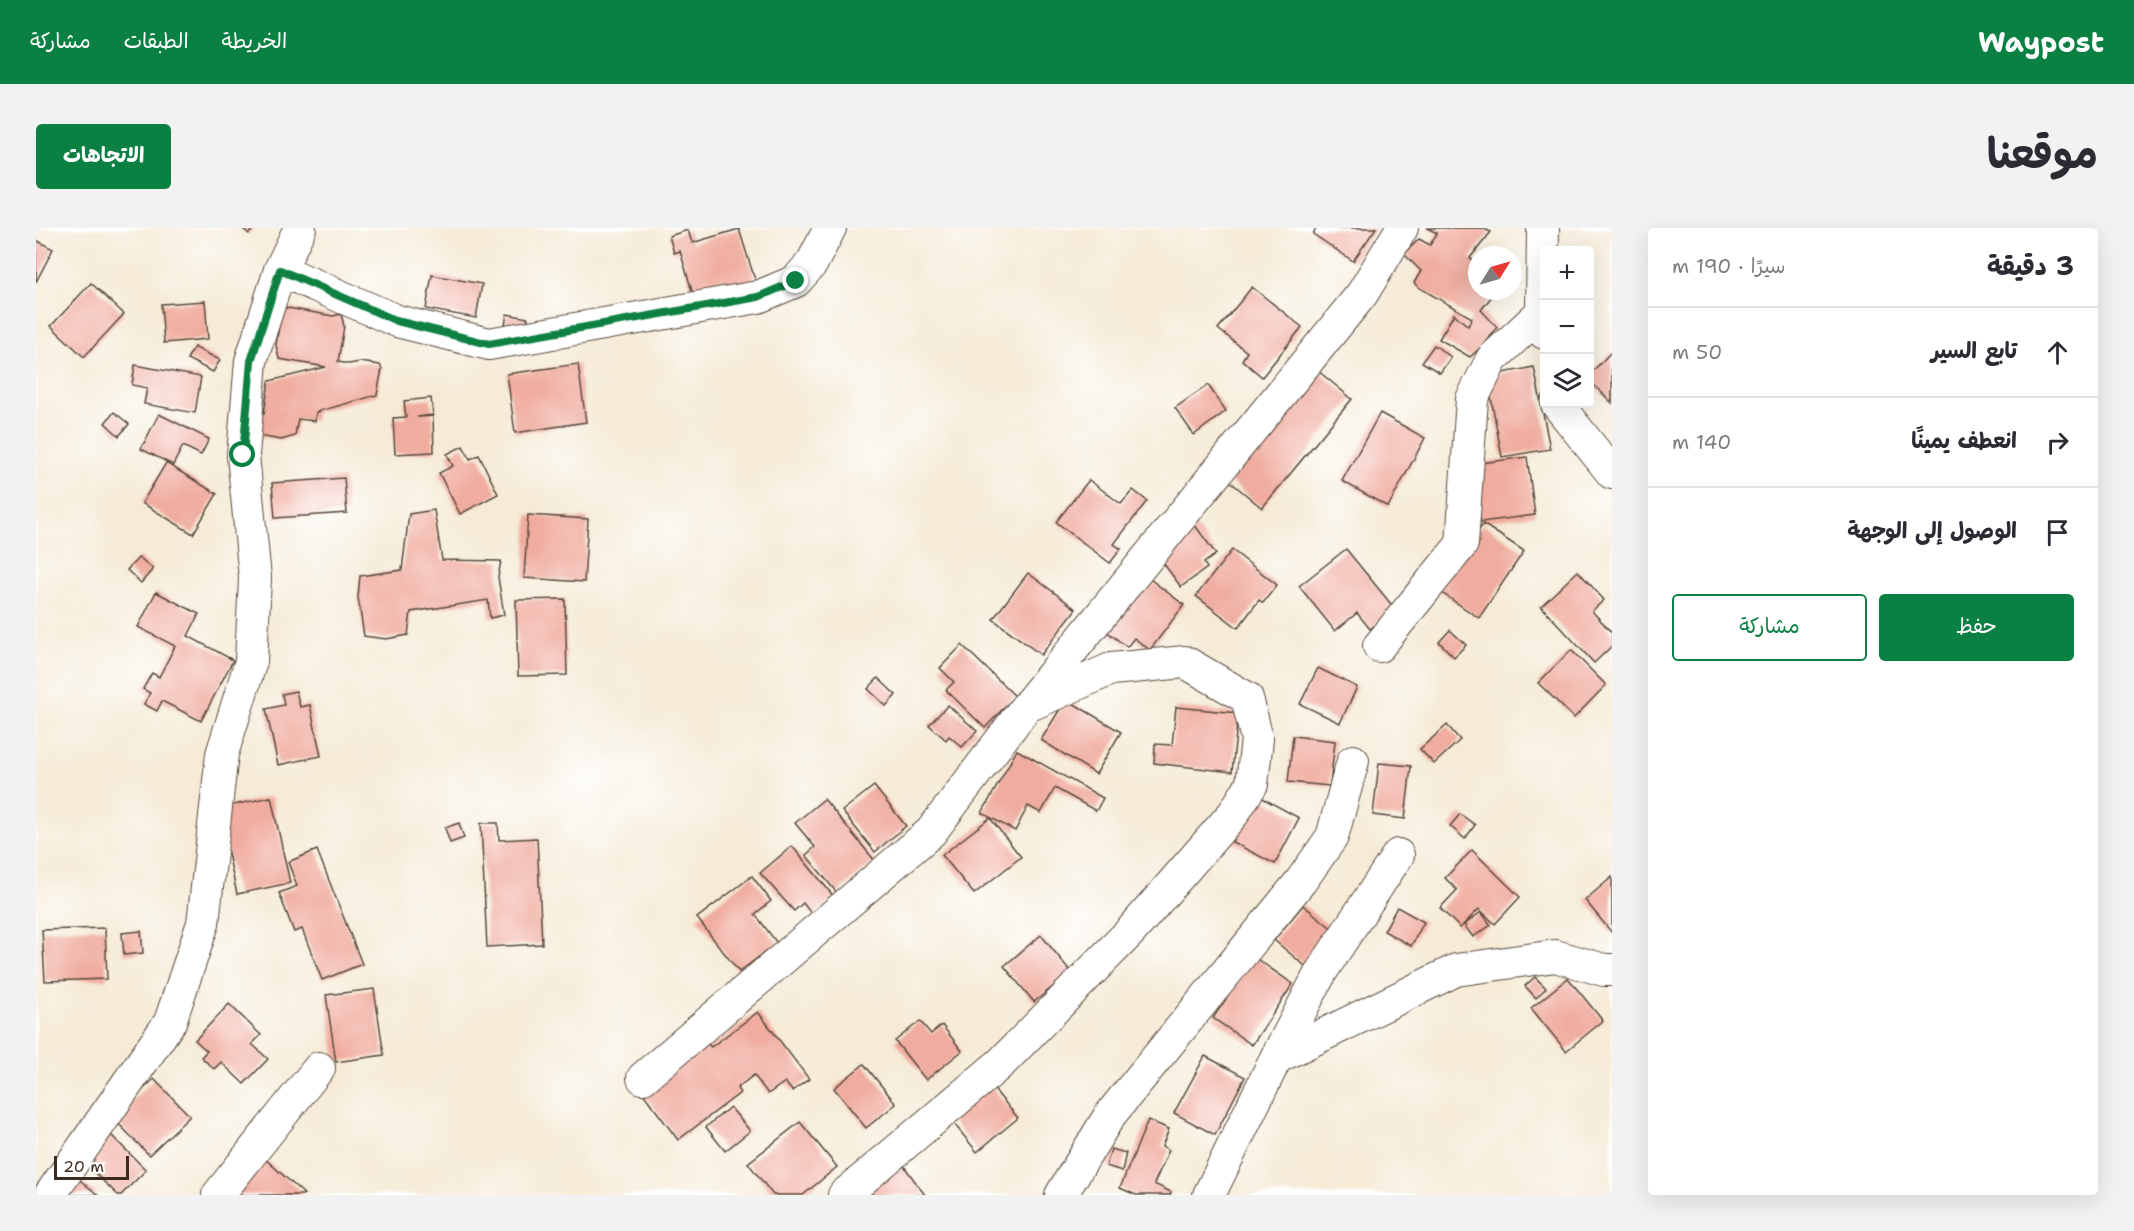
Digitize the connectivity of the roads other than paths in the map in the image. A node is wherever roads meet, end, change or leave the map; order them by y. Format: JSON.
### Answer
{"nodes":[{"id":1,"x":300,"y":228,"type":"edge"},
{"id":2,"x":830,"y":228,"type":"edge"},
{"id":3,"x":1401,"y":228,"type":"edge"},
{"id":4,"x":1543,"y":228,"type":"edge"},
{"id":5,"x":280,"y":270,"type":"junction"},
{"id":6,"x":1543,"y":300,"type":"edge"},
{"id":7,"x":1540,"y":324,"type":"edge"},
{"id":8,"x":1560,"y":408,"type":"edge"},
{"id":9,"x":1612,"y":473,"type":"edge"},
{"id":10,"x":1379,"y":646,"type":"dead end"},
{"id":11,"x":1026,"y":707,"type":"junction"},
{"id":12,"x":1353,"y":762,"type":"dead end"},
{"id":13,"x":1398,"y":855,"type":"dead end"},
{"id":14,"x":1612,"y":970,"type":"edge"},
{"id":15,"x":1276,"y":1058,"type":"junction"},
{"id":16,"x":319,"y":1068,"type":"dead end"},
{"id":17,"x":644,"y":1078,"type":"dead end"},
{"id":18,"x":50,"y":1195,"type":"edge"},
{"id":19,"x":218,"y":1195,"type":"edge"},
{"id":20,"x":844,"y":1195,"type":"edge"},
{"id":21,"x":1061,"y":1195,"type":"edge"},
{"id":22,"x":1209,"y":1195,"type":"edge"}],
"edges":[{"from":1,"to":5,"type":"street"},
{"from":2,"to":5,"type":"street"},
{"from":3,"to":11,"type":"street"},
{"from":4,"to":6,"type":"street"},
{"from":5,"to":18,"type":"street"},
{"from":7,"to":10,"type":"street"},
{"from":8,"to":9,"type":"street"},
{"from":11,"to":17,"type":"street"},
{"from":11,"to":20,"type":"street"},
{"from":12,"to":21,"type":"street"},
{"from":13,"to":15,"type":"street"},
{"from":14,"to":15,"type":"street"},
{"from":15,"to":22,"type":"street"},
{"from":16,"to":19,"type":"street"}]}
